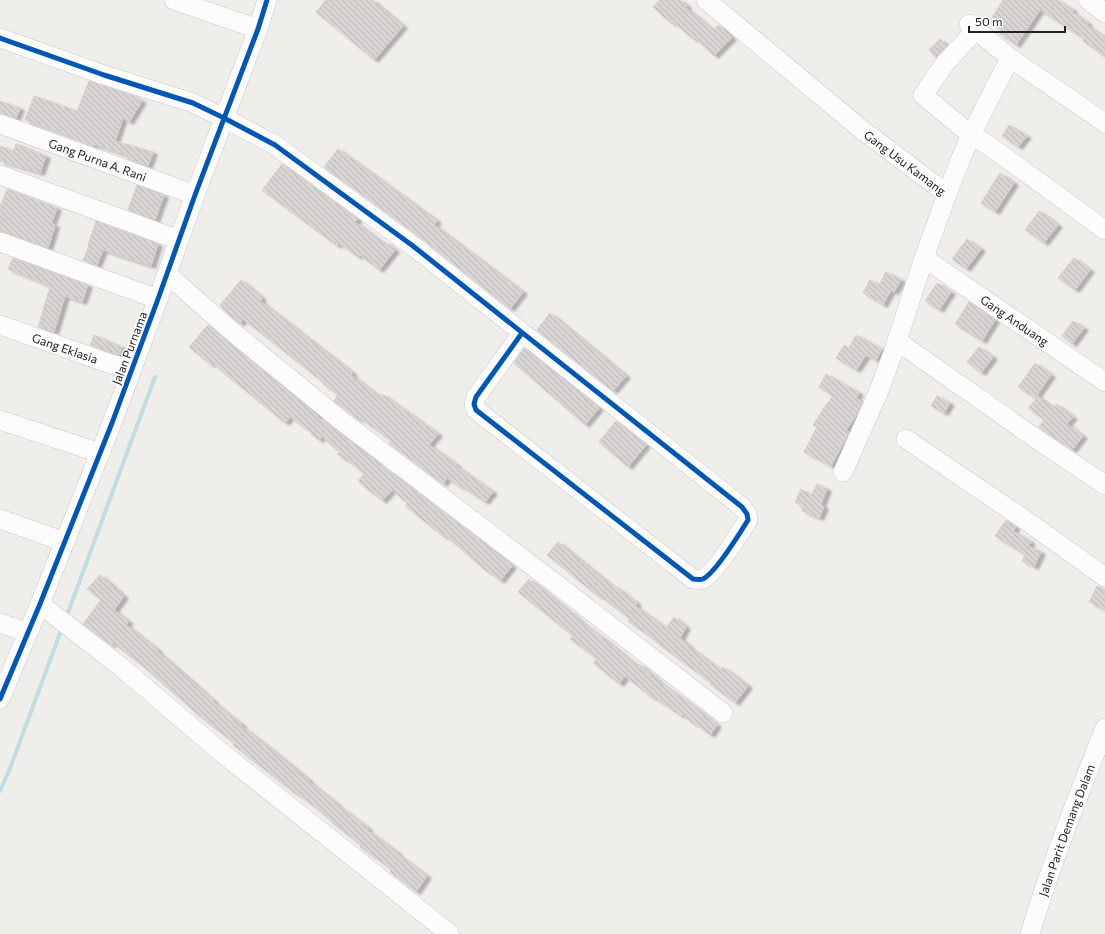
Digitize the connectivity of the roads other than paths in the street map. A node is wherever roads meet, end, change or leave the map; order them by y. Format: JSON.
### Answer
{"nodes":[{"id":1,"x":174,"y":0,"type":"edge"},
{"id":2,"x":267,"y":0,"type":"edge"},
{"id":3,"x":706,"y":0,"type":"edge"},
{"id":4,"x":1088,"y":0,"type":"edge"},
{"id":5,"x":1105,"y":13,"type":"edge"},
{"id":6,"x":258,"y":29,"type":"junction"},
{"id":7,"x":0,"y":38,"type":"edge"},
{"id":8,"x":1010,"y":58,"type":"junction"},
{"id":9,"x":224,"y":118,"type":"junction"},
{"id":10,"x":1105,"y":123,"type":"edge"},
{"id":11,"x":0,"y":124,"type":"edge"},
{"id":12,"x":971,"y":135,"type":"junction"},
{"id":13,"x":0,"y":175,"type":"edge"},
{"id":14,"x":947,"y":194,"type":"junction"},
{"id":15,"x":195,"y":195,"type":"junction"},
{"id":16,"x":1105,"y":230,"type":"edge"},
{"id":17,"x":179,"y":240,"type":"junction"},
{"id":18,"x":0,"y":242,"type":"edge"},
{"id":19,"x":924,"y":258,"type":"junction"},
{"id":20,"x":167,"y":274,"type":"junction"},
{"id":21,"x":158,"y":299,"type":"junction"},
{"id":22,"x":0,"y":325,"type":"edge"},
{"id":23,"x":522,"y":333,"type":"junction"},
{"id":24,"x":897,"y":341,"type":"junction"},
{"id":25,"x":131,"y":369,"type":"junction"},
{"id":26,"x":1105,"y":382,"type":"edge"},
{"id":27,"x":0,"y":420,"type":"edge"},
{"id":28,"x":906,"y":438,"type":"dead end"},
{"id":29,"x":100,"y":453,"type":"junction"},
{"id":30,"x":843,"y":472,"type":"dead end"},
{"id":31,"x":1105,"y":485,"type":"edge"},
{"id":32,"x":0,"y":519,"type":"edge"},
{"id":33,"x":65,"y":542,"type":"junction"},
{"id":34,"x":1105,"y":576,"type":"edge"},
{"id":35,"x":41,"y":604,"type":"junction"},
{"id":36,"x":0,"y":623,"type":"edge"},
{"id":37,"x":28,"y":633,"type":"junction"},
{"id":38,"x":0,"y":699,"type":"edge"},
{"id":39,"x":723,"y":713,"type":"dead end"},
{"id":40,"x":1105,"y":728,"type":"edge"},
{"id":41,"x":450,"y":934,"type":"edge"},
{"id":42,"x":1030,"y":934,"type":"edge"}],
"edges":[{"from":1,"to":6,"type":"street"},
{"from":2,"to":6,"type":"street","name":"Jalan Purnama"},
{"from":3,"to":14,"type":"street","name":"Gang Usu Kamang"},
{"from":4,"to":5,"type":"street"},
{"from":6,"to":9,"type":"street","name":"Jalan Purnama"},
{"from":7,"to":9,"type":"street"},
{"from":8,"to":10,"type":"street"},
{"from":8,"to":12,"type":"street","name":"Gang Usu Kamang"},
{"from":8,"to":12,"type":"street"},
{"from":9,"to":15,"type":"street","name":"Jalan Purnama"},
{"from":9,"to":23,"type":"street"},
{"from":11,"to":15,"type":"street","name":"Gang Purna A. Rani"},
{"from":12,"to":14,"type":"street","name":"Gang Usu Kamang"},
{"from":12,"to":16,"type":"street"},
{"from":13,"to":17,"type":"street"},
{"from":14,"to":19,"type":"street"},
{"from":15,"to":17,"type":"street","name":"Jalan Purnama"},
{"from":17,"to":20,"type":"street","name":"Jalan Purnama"},
{"from":18,"to":21,"type":"street"},
{"from":19,"to":24,"type":"street"},
{"from":19,"to":26,"type":"street","name":"Gang Anduang"},
{"from":20,"to":21,"type":"street","name":"Jalan Purnama"},
{"from":20,"to":39,"type":"street"},
{"from":21,"to":25,"type":"street","name":"Jalan Purnama"},
{"from":22,"to":25,"type":"street","name":"Gang Eklasia"},
{"from":23,"to":23,"type":"street"},
{"from":24,"to":30,"type":"street"},
{"from":24,"to":31,"type":"street"},
{"from":25,"to":29,"type":"street","name":"Jalan Purnama"},
{"from":27,"to":29,"type":"street"},
{"from":28,"to":34,"type":"street"},
{"from":29,"to":33,"type":"street","name":"Jalan Purnama"},
{"from":32,"to":33,"type":"street"},
{"from":33,"to":35,"type":"street","name":"Jalan Purnama"},
{"from":35,"to":37,"type":"street","name":"Jalan Purnama"},
{"from":35,"to":41,"type":"street"},
{"from":36,"to":37,"type":"street"},
{"from":37,"to":38,"type":"street","name":"Jalan Purnama"},
{"from":40,"to":42,"type":"street","name":"Jalan Parit Demang Dalam"}]}
